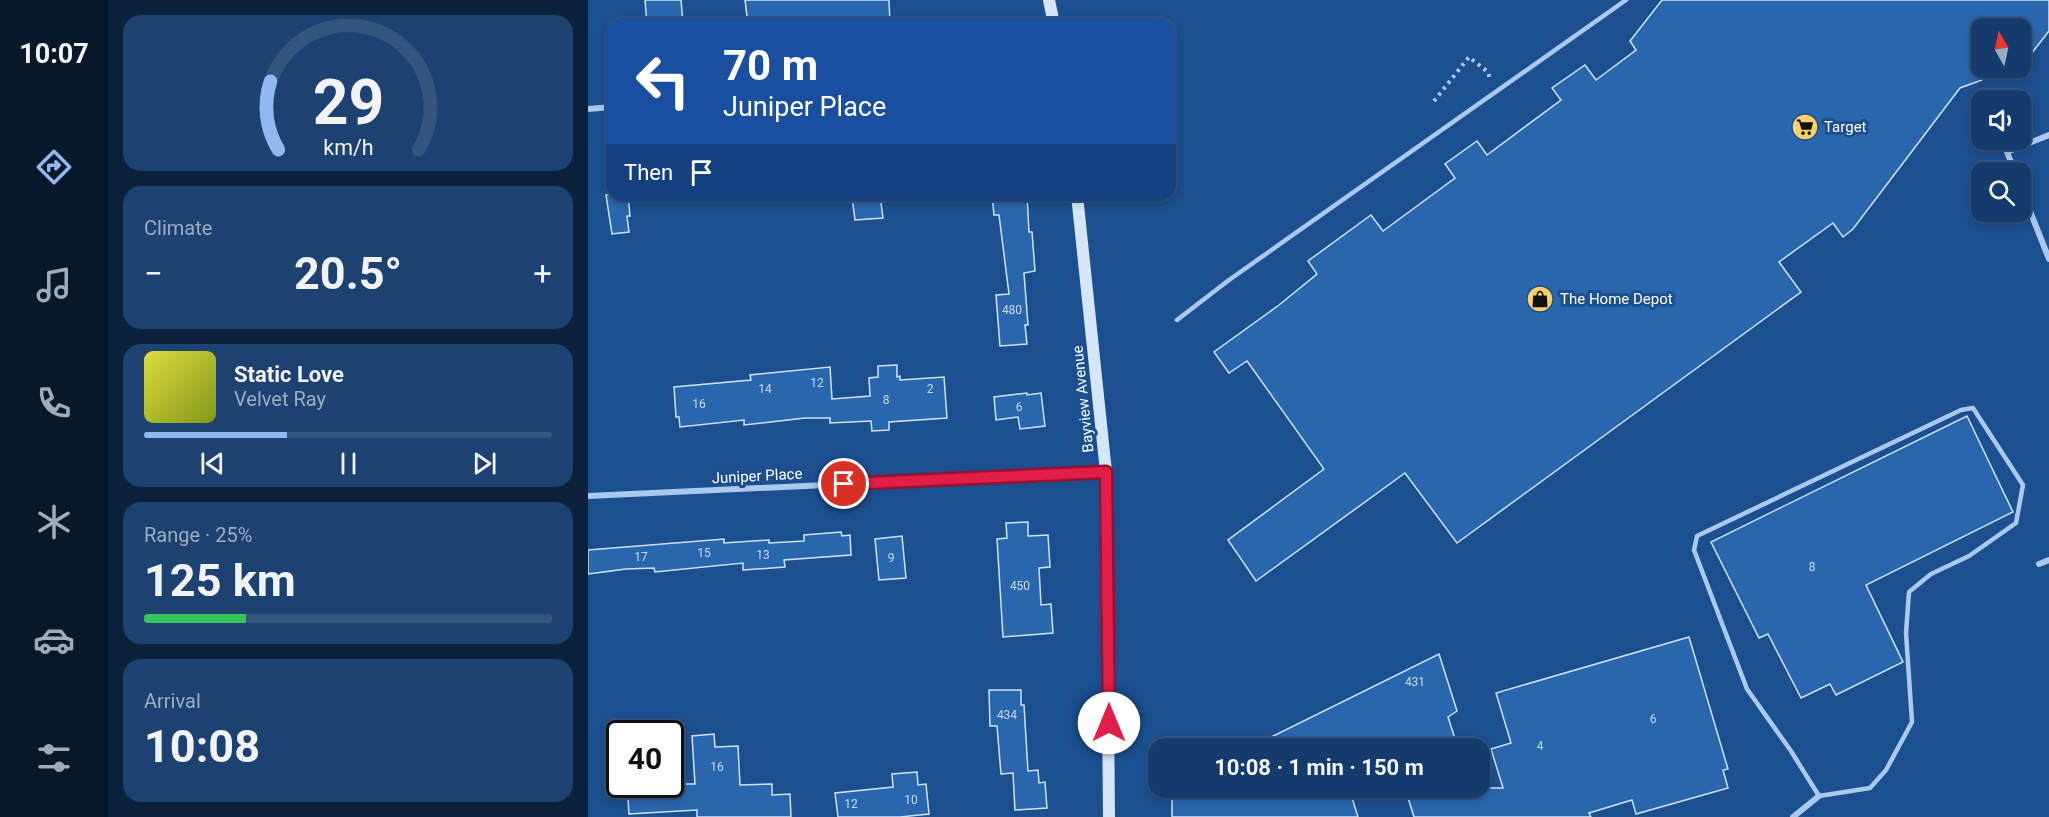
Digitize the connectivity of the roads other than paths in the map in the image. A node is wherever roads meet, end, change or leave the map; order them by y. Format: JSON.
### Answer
{"nodes":[{"id":1,"x":1049,"y":0,"type":"edge"},
{"id":2,"x":1626,"y":0,"type":"edge"},
{"id":3,"x":1053,"y":18,"type":"edge"},
{"id":4,"x":606,"y":108,"type":"edge"},
{"id":5,"x":588,"y":109,"type":"edge"},
{"id":6,"x":2049,"y":135,"type":"edge"},
{"id":7,"x":2011,"y":162,"type":"edge"},
{"id":8,"x":1078,"y":201,"type":"edge"},
{"id":9,"x":2031,"y":214,"type":"edge"},
{"id":10,"x":2049,"y":259,"type":"edge"},
{"id":11,"x":1178,"y":320,"type":"dead end"},
{"id":12,"x":1106,"y":472,"type":"junction"},
{"id":13,"x":588,"y":496,"type":"edge"},
{"id":14,"x":2049,"y":560,"type":"edge"},
{"id":15,"x":2039,"y":564,"type":"dead end"},
{"id":16,"x":1819,"y":796,"type":"junction"},
{"id":17,"x":1109,"y":817,"type":"edge"},
{"id":18,"x":1793,"y":817,"type":"edge"}],
"edges":[{"from":1,"to":3,"type":"street"},
{"from":2,"to":11,"type":"lane"},
{"from":4,"to":5,"type":"street"},
{"from":6,"to":7,"type":"street"},
{"from":8,"to":12,"type":"street","name":"Bayview Avenue"},
{"from":9,"to":10,"type":"street"},
{"from":12,"to":13,"type":"street","name":"Juniper Place"},
{"from":12,"to":17,"type":"street","name":"Bayview Avenue"},
{"from":14,"to":15,"type":"street"},
{"from":16,"to":16,"type":"lane"},
{"from":16,"to":18,"type":"street"}]}
